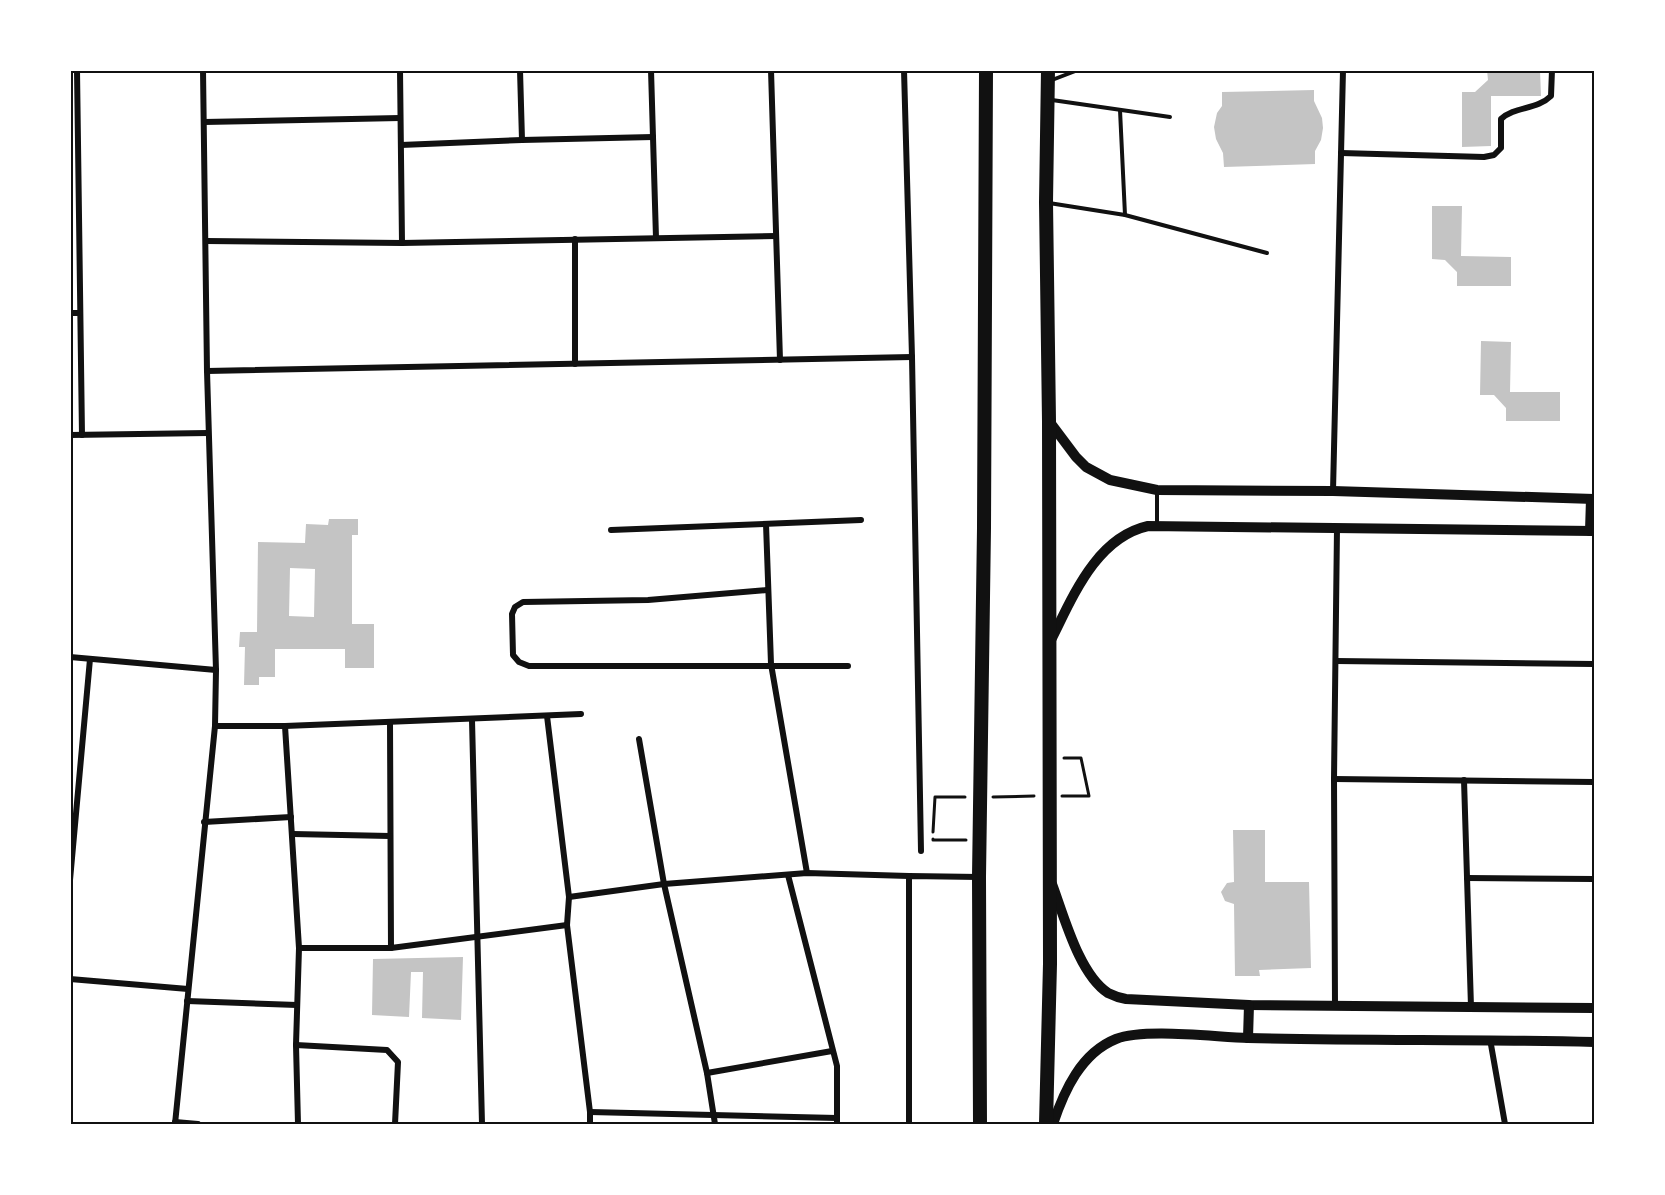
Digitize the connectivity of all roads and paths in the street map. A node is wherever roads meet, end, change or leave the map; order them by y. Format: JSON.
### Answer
{"nodes":[{"id":1,"x":76,"y":70,"type":"edge"},
{"id":2,"x":203,"y":70,"type":"edge"},
{"id":3,"x":399,"y":70,"type":"edge"},
{"id":4,"x":520,"y":70,"type":"edge"},
{"id":5,"x":651,"y":70,"type":"edge"},
{"id":6,"x":771,"y":70,"type":"edge"},
{"id":7,"x":904,"y":70,"type":"edge"},
{"id":8,"x":986,"y":70,"type":"edge"},
{"id":9,"x":1078,"y":70,"type":"edge"},
{"id":10,"x":1343,"y":70,"type":"edge"},
{"id":11,"x":1552,"y":70,"type":"edge"},
{"id":12,"x":1048,"y":76,"type":"edge"},
{"id":13,"x":1048,"y":100,"type":"junction"},
{"id":14,"x":1120,"y":110,"type":"junction"},
{"id":15,"x":1170,"y":117,"type":"dead end"},
{"id":16,"x":400,"y":118,"type":"junction"},
{"id":17,"x":204,"y":122,"type":"junction"},
{"id":18,"x":653,"y":137,"type":"junction"},
{"id":19,"x":522,"y":140,"type":"junction"},
{"id":20,"x":401,"y":145,"type":"junction"},
{"id":21,"x":1341,"y":153,"type":"junction"},
{"id":22,"x":1046,"y":202,"type":"junction"},
{"id":23,"x":1125,"y":215,"type":"junction"},
{"id":24,"x":776,"y":236,"type":"junction"},
{"id":25,"x":656,"y":238,"type":"junction"},
{"id":26,"x":574,"y":240,"type":"junction"},
{"id":27,"x":206,"y":241,"type":"junction"},
{"id":28,"x":402,"y":243,"type":"junction"},
{"id":29,"x":1266,"y":253,"type":"dead end"},
{"id":30,"x":70,"y":313,"type":"edge"},
{"id":31,"x":80,"y":313,"type":"junction"},
{"id":32,"x":912,"y":357,"type":"junction"},
{"id":33,"x":780,"y":360,"type":"junction"},
{"id":34,"x":575,"y":364,"type":"junction"},
{"id":35,"x":207,"y":371,"type":"junction"},
{"id":36,"x":1049,"y":421,"type":"junction"},
{"id":37,"x":208,"y":433,"type":"junction"},
{"id":38,"x":70,"y":435,"type":"edge"},
{"id":39,"x":82,"y":435,"type":"junction"},
{"id":40,"x":1157,"y":490,"type":"junction"},
{"id":41,"x":1333,"y":491,"type":"junction"},
{"id":42,"x":1593,"y":499,"type":"edge"},
{"id":43,"x":861,"y":520,"type":"dead end"},
{"id":44,"x":766,"y":524,"type":"junction"},
{"id":45,"x":1157,"y":525,"type":"junction"},
{"id":46,"x":1337,"y":528,"type":"junction"},
{"id":47,"x":612,"y":530,"type":"dead end"},
{"id":48,"x":1592,"y":531,"type":"edge"},
{"id":49,"x":767,"y":590,"type":"junction"},
{"id":50,"x":1048,"y":645,"type":"junction"},
{"id":51,"x":70,"y":657,"type":"edge"},
{"id":52,"x":90,"y":658,"type":"junction"},
{"id":53,"x":1336,"y":661,"type":"junction"},
{"id":54,"x":771,"y":664,"type":"junction"},
{"id":55,"x":1594,"y":664,"type":"edge"},
{"id":56,"x":848,"y":666,"type":"dead end"},
{"id":57,"x":216,"y":670,"type":"junction"},
{"id":58,"x":581,"y":714,"type":"dead end"},
{"id":59,"x":547,"y":716,"type":"junction"},
{"id":60,"x":472,"y":720,"type":"junction"},
{"id":61,"x":390,"y":722,"type":"junction"},
{"id":62,"x":215,"y":726,"type":"junction"},
{"id":63,"x":285,"y":726,"type":"junction"},
{"id":64,"x":639,"y":739,"type":"dead end"},
{"id":65,"x":1081,"y":758,"type":"dead end"},
{"id":66,"x":1334,"y":779,"type":"junction"},
{"id":67,"x":1464,"y":780,"type":"junction"},
{"id":68,"x":70,"y":782,"type":"edge"},
{"id":69,"x":79,"y":782,"type":"junction"},
{"id":70,"x":1594,"y":782,"type":"edge"},
{"id":71,"x":1042,"y":796,"type":"dead end"},
{"id":72,"x":1054,"y":796,"type":"dead end"},
{"id":73,"x":971,"y":797,"type":"dead end"},
{"id":74,"x":983,"y":797,"type":"dead end"},
{"id":75,"x":291,"y":817,"type":"junction"},
{"id":76,"x":204,"y":822,"type":"junction"},
{"id":77,"x":293,"y":834,"type":"junction"},
{"id":78,"x":390,"y":836,"type":"junction"},
{"id":79,"x":980,"y":840,"type":"junction"},
{"id":80,"x":921,"y":851,"type":"dead end"},
{"id":81,"x":807,"y":873,"type":"junction"},
{"id":82,"x":788,"y":875,"type":"junction"},
{"id":83,"x":909,"y":876,"type":"junction"},
{"id":84,"x":979,"y":877,"type":"junction"},
{"id":85,"x":1049,"y":877,"type":"junction"},
{"id":86,"x":1467,"y":878,"type":"junction"},
{"id":87,"x":1594,"y":879,"type":"edge"},
{"id":88,"x":70,"y":880,"type":"edge"},
{"id":89,"x":664,"y":884,"type":"junction"},
{"id":90,"x":569,"y":897,"type":"junction"},
{"id":91,"x":567,"y":925,"type":"junction"},
{"id":92,"x":477,"y":936,"type":"junction"},
{"id":93,"x":299,"y":948,"type":"junction"},
{"id":94,"x":391,"y":948,"type":"junction"},
{"id":95,"x":70,"y":979,"type":"edge"},
{"id":96,"x":188,"y":989,"type":"junction"},
{"id":97,"x":187,"y":1001,"type":"junction"},
{"id":98,"x":297,"y":1005,"type":"junction"},
{"id":99,"x":1249,"y":1005,"type":"junction"},
{"id":100,"x":1335,"y":1007,"type":"junction"},
{"id":101,"x":1471,"y":1007,"type":"junction"},
{"id":102,"x":1594,"y":1008,"type":"edge"},
{"id":103,"x":1248,"y":1038,"type":"junction"},
{"id":104,"x":1490,"y":1040,"type":"junction"},
{"id":105,"x":1594,"y":1042,"type":"edge"},
{"id":106,"x":296,"y":1045,"type":"junction"},
{"id":107,"x":832,"y":1051,"type":"junction"},
{"id":108,"x":707,"y":1073,"type":"junction"},
{"id":109,"x":590,"y":1112,"type":"junction"},
{"id":110,"x":716,"y":1116,"type":"junction"},
{"id":111,"x":837,"y":1121,"type":"edge"},
{"id":112,"x":175,"y":1123,"type":"edge"},
{"id":113,"x":198,"y":1125,"type":"edge"},
{"id":114,"x":298,"y":1125,"type":"edge"},
{"id":115,"x":395,"y":1125,"type":"edge"},
{"id":116,"x":482,"y":1125,"type":"edge"},
{"id":117,"x":590,"y":1125,"type":"edge"},
{"id":118,"x":715,"y":1125,"type":"edge"},
{"id":119,"x":909,"y":1125,"type":"edge"},
{"id":120,"x":980,"y":1125,"type":"edge"},
{"id":121,"x":1046,"y":1125,"type":"edge"},
{"id":122,"x":1053,"y":1125,"type":"edge"},
{"id":123,"x":1505,"y":1125,"type":"edge"}],
"edges":[{"from":1,"to":31,"type":"street"},
{"from":2,"to":17,"type":"street"},
{"from":3,"to":16,"type":"street"},
{"from":4,"to":19,"type":"street"},
{"from":5,"to":18,"type":"street"},
{"from":6,"to":24,"type":"street"},
{"from":7,"to":32,"type":"street"},
{"from":8,"to":79,"type":"highway"},
{"from":9,"to":12,"type":"lane"},
{"from":10,"to":21,"type":"street"},
{"from":11,"to":21,"type":"street"},
{"from":12,"to":13,"type":"highway"},
{"from":13,"to":14,"type":"lane"},
{"from":13,"to":22,"type":"highway"},
{"from":14,"to":15,"type":"lane"},
{"from":14,"to":23,"type":"lane"},
{"from":16,"to":17,"type":"street"},
{"from":16,"to":20,"type":"street"},
{"from":17,"to":27,"type":"street"},
{"from":18,"to":19,"type":"street"},
{"from":18,"to":25,"type":"street"},
{"from":19,"to":20,"type":"street"},
{"from":20,"to":28,"type":"street"},
{"from":21,"to":41,"type":"street"},
{"from":22,"to":23,"type":"lane"},
{"from":22,"to":36,"type":"highway"},
{"from":23,"to":29,"type":"lane"},
{"from":24,"to":25,"type":"street"},
{"from":24,"to":33,"type":"street"},
{"from":25,"to":26,"type":"street"},
{"from":26,"to":28,"type":"street"},
{"from":26,"to":34,"type":"street"},
{"from":27,"to":28,"type":"street"},
{"from":27,"to":35,"type":"street"},
{"from":30,"to":31,"type":"street"},
{"from":31,"to":39,"type":"street"},
{"from":32,"to":33,"type":"street"},
{"from":32,"to":80,"type":"street"},
{"from":33,"to":34,"type":"street"},
{"from":34,"to":35,"type":"street"},
{"from":35,"to":37,"type":"street"},
{"from":36,"to":40,"type":"street"},
{"from":36,"to":50,"type":"highway"},
{"from":37,"to":39,"type":"street"},
{"from":37,"to":57,"type":"street"},
{"from":38,"to":39,"type":"street"},
{"from":40,"to":41,"type":"street"},
{"from":40,"to":45,"type":"lane"},
{"from":41,"to":42,"type":"street"},
{"from":42,"to":48,"type":"street"},
{"from":43,"to":44,"type":"street"},
{"from":44,"to":47,"type":"street"},
{"from":44,"to":49,"type":"street"},
{"from":45,"to":46,"type":"street"},
{"from":45,"to":50,"type":"street"},
{"from":46,"to":48,"type":"street"},
{"from":46,"to":53,"type":"street"},
{"from":49,"to":54,"type":"street"},
{"from":49,"to":54,"type":"street"},
{"from":50,"to":85,"type":"highway"},
{"from":51,"to":52,"type":"street"},
{"from":52,"to":57,"type":"street"},
{"from":52,"to":69,"type":"street"},
{"from":53,"to":55,"type":"street"},
{"from":53,"to":66,"type":"street"},
{"from":54,"to":56,"type":"street"},
{"from":54,"to":81,"type":"street"},
{"from":57,"to":62,"type":"street"},
{"from":58,"to":59,"type":"street"},
{"from":59,"to":60,"type":"street"},
{"from":59,"to":90,"type":"street"},
{"from":60,"to":61,"type":"street"},
{"from":60,"to":92,"type":"street"},
{"from":61,"to":63,"type":"street"},
{"from":61,"to":78,"type":"street"},
{"from":62,"to":63,"type":"street"},
{"from":62,"to":76,"type":"street"},
{"from":63,"to":75,"type":"street"},
{"from":64,"to":89,"type":"street"},
{"from":65,"to":72,"type":"path"},
{"from":66,"to":67,"type":"street"},
{"from":66,"to":100,"type":"street"},
{"from":67,"to":70,"type":"street"},
{"from":67,"to":86,"type":"street"},
{"from":68,"to":69,"type":"street"},
{"from":69,"to":88,"type":"street"},
{"from":71,"to":74,"type":"path"},
{"from":73,"to":79,"type":"path"},
{"from":75,"to":76,"type":"street"},
{"from":75,"to":77,"type":"street"},
{"from":76,"to":96,"type":"street"},
{"from":77,"to":78,"type":"street"},
{"from":77,"to":93,"type":"street"},
{"from":78,"to":94,"type":"street"},
{"from":79,"to":84,"type":"highway"},
{"from":81,"to":82,"type":"street"},
{"from":81,"to":83,"type":"street"},
{"from":82,"to":89,"type":"street"},
{"from":82,"to":107,"type":"street"},
{"from":83,"to":84,"type":"street"},
{"from":83,"to":119,"type":"street"},
{"from":84,"to":120,"type":"highway"},
{"from":85,"to":99,"type":"street"},
{"from":85,"to":121,"type":"highway"},
{"from":86,"to":87,"type":"street"},
{"from":86,"to":101,"type":"street"},
{"from":89,"to":90,"type":"street"},
{"from":89,"to":108,"type":"street"},
{"from":90,"to":91,"type":"street"},
{"from":91,"to":92,"type":"street"},
{"from":91,"to":109,"type":"street"},
{"from":92,"to":94,"type":"street"},
{"from":92,"to":116,"type":"street"},
{"from":93,"to":94,"type":"street"},
{"from":93,"to":98,"type":"street"},
{"from":95,"to":96,"type":"street"},
{"from":96,"to":97,"type":"street"},
{"from":97,"to":98,"type":"street"},
{"from":97,"to":112,"type":"street"},
{"from":98,"to":106,"type":"street"},
{"from":99,"to":100,"type":"street"},
{"from":99,"to":103,"type":"street"},
{"from":100,"to":101,"type":"street"},
{"from":101,"to":102,"type":"street"},
{"from":103,"to":104,"type":"street"},
{"from":103,"to":122,"type":"street"},
{"from":104,"to":105,"type":"street"},
{"from":104,"to":123,"type":"street"},
{"from":106,"to":114,"type":"street"},
{"from":106,"to":115,"type":"street"},
{"from":107,"to":108,"type":"street"},
{"from":107,"to":111,"type":"street"},
{"from":108,"to":110,"type":"street"},
{"from":109,"to":110,"type":"street"},
{"from":109,"to":117,"type":"street"},
{"from":110,"to":111,"type":"street"},
{"from":110,"to":118,"type":"street"},
{"from":112,"to":113,"type":"street"}]}
